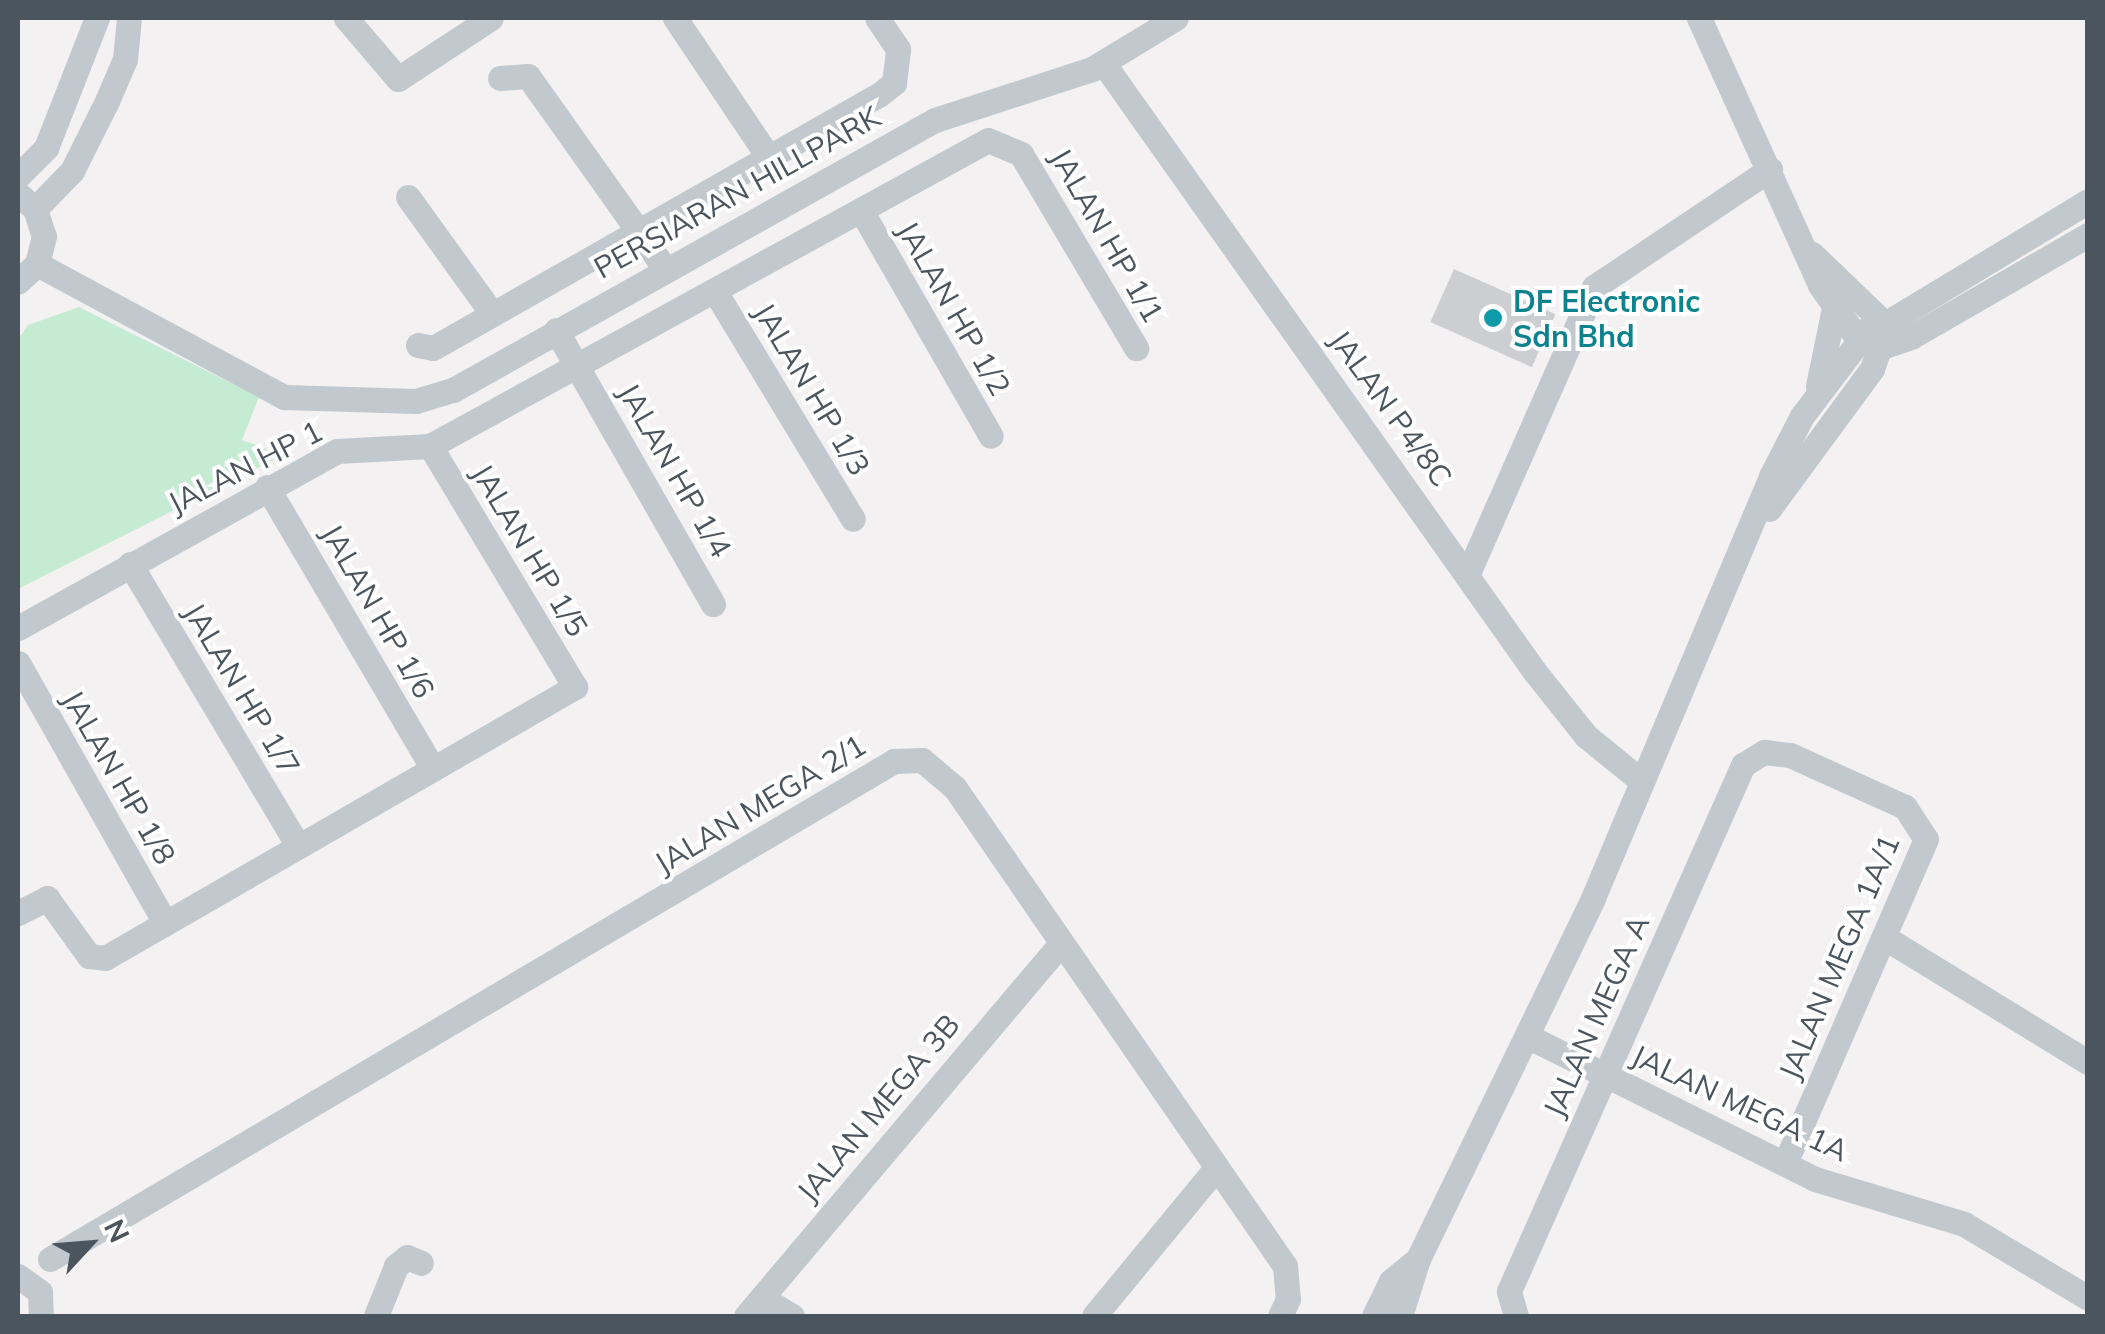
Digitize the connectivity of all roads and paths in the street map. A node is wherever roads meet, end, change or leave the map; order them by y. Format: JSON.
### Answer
{"nodes":[{"id":1,"x":97,"y":18,"type":"edge"},
{"id":2,"x":129,"y":18,"type":"edge"},
{"id":3,"x":346,"y":18,"type":"edge"},
{"id":4,"x":491,"y":18,"type":"edge"},
{"id":5,"x":676,"y":18,"type":"edge"},
{"id":6,"x":877,"y":18,"type":"edge"},
{"id":7,"x":1176,"y":18,"type":"edge"},
{"id":8,"x":1699,"y":18,"type":"edge"},
{"id":9,"x":1104,"y":64,"type":"junction"},
{"id":10,"x":500,"y":78,"type":"dead end"},
{"id":11,"x":1021,"y":154,"type":"joint"},
{"id":12,"x":767,"y":155,"type":"junction"},
{"id":13,"x":1770,"y":169,"type":"junction"},
{"id":14,"x":18,"y":176,"type":"edge"},
{"id":15,"x":408,"y":197,"type":"dead end"},
{"id":16,"x":26,"y":201,"type":"edge"},
{"id":17,"x":2088,"y":201,"type":"edge"},
{"id":18,"x":862,"y":212,"type":"junction"},
{"id":19,"x":635,"y":230,"type":"junction"},
{"id":20,"x":2088,"y":234,"type":"edge"},
{"id":21,"x":1812,"y":254,"type":"junction"},
{"id":22,"x":32,"y":266,"type":"edge"},
{"id":23,"x":665,"y":269,"type":"junction"},
{"id":24,"x":716,"y":292,"type":"junction"},
{"id":25,"x":1834,"y":307,"type":"junction"},
{"id":26,"x":491,"y":312,"type":"junction"},
{"id":27,"x":556,"y":330,"type":"junction"},
{"id":28,"x":1875,"y":334,"type":"junction"},
{"id":29,"x":418,"y":345,"type":"dead end"},
{"id":30,"x":1136,"y":348,"type":"dead end"},
{"id":31,"x":580,"y":369,"type":"junction"},
{"id":32,"x":1818,"y":396,"type":"junction"},
{"id":33,"x":991,"y":436,"type":"dead end"},
{"id":34,"x":430,"y":446,"type":"junction"},
{"id":35,"x":267,"y":487,"type":"junction"},
{"id":36,"x":853,"y":519,"type":"dead end"},
{"id":37,"x":1740,"y":550,"type":"junction"},
{"id":38,"x":130,"y":564,"type":"junction"},
{"id":39,"x":1468,"y":571,"type":"junction"},
{"id":40,"x":713,"y":604,"type":"dead end"},
{"id":41,"x":18,"y":628,"type":"edge"},
{"id":42,"x":18,"y":663,"type":"edge"},
{"id":43,"x":1764,"y":752,"type":"joint"},
{"id":44,"x":433,"y":769,"type":"junction"},
{"id":45,"x":1639,"y":778,"type":"junction"},
{"id":46,"x":298,"y":846,"type":"junction"},
{"id":47,"x":18,"y":913,"type":"edge"},
{"id":48,"x":165,"y":923,"type":"junction"},
{"id":49,"x":1887,"y":939,"type":"junction"},
{"id":50,"x":1061,"y":943,"type":"junction"},
{"id":51,"x":1529,"y":1037,"type":"junction"},
{"id":52,"x":2088,"y":1062,"type":"edge"},
{"id":53,"x":1605,"y":1076,"type":"junction"},
{"id":54,"x":1785,"y":1164,"type":"junction"},
{"id":55,"x":1217,"y":1167,"type":"junction"},
{"id":56,"x":50,"y":1259,"type":"dead end"},
{"id":57,"x":1418,"y":1259,"type":"junction"},
{"id":58,"x":421,"y":1263,"type":"dead end"},
{"id":59,"x":18,"y":1276,"type":"edge"},
{"id":60,"x":2088,"y":1298,"type":"edge"},
{"id":61,"x":754,"y":1307,"type":"edge"},
{"id":62,"x":40,"y":1316,"type":"edge"},
{"id":63,"x":376,"y":1316,"type":"edge"},
{"id":64,"x":792,"y":1316,"type":"edge"},
{"id":65,"x":1094,"y":1316,"type":"edge"},
{"id":66,"x":1280,"y":1316,"type":"edge"},
{"id":67,"x":1374,"y":1316,"type":"edge"},
{"id":68,"x":1400,"y":1316,"type":"edge"},
{"id":69,"x":1516,"y":1316,"type":"edge"}],
"edges":[{"from":1,"to":14,"type":"street"},
{"from":2,"to":16,"type":"street"},
{"from":3,"to":4,"type":"street"},
{"from":5,"to":12,"type":"street"},
{"from":6,"to":12,"type":"street"},
{"from":7,"to":9,"type":"street","name":"PERSIARAN HILLPARK"},
{"from":8,"to":13,"type":"street"},
{"from":9,"to":23,"type":"street","name":"PERSIARAN HILLPARK"},
{"from":9,"to":39,"type":"street","name":"JALAN P4/8C"},
{"from":10,"to":19,"type":"street"},
{"from":11,"to":18,"type":"street","name":"JALAN HP 1"},
{"from":11,"to":30,"type":"street","name":"JALAN HP 1/1"},
{"from":12,"to":19,"type":"street"},
{"from":13,"to":21,"type":"street"},
{"from":13,"to":39,"type":"street"},
{"from":15,"to":26,"type":"street"},
{"from":16,"to":22,"type":"street"},
{"from":17,"to":28,"type":"street"},
{"from":18,"to":24,"type":"street","name":"JALAN HP 1"},
{"from":18,"to":33,"type":"street","name":"JALAN HP 1/2"},
{"from":19,"to":23,"type":"street"},
{"from":19,"to":26,"type":"street"},
{"from":20,"to":28,"type":"street"},
{"from":21,"to":25,"type":"street"},
{"from":21,"to":28,"type":"street"},
{"from":22,"to":27,"type":"street","name":"PERSIARAN HILLPARK"},
{"from":23,"to":27,"type":"street","name":"PERSIARAN HILLPARK"},
{"from":24,"to":31,"type":"street","name":"JALAN HP 1"},
{"from":24,"to":36,"type":"street","name":"JALAN HP 1/3"},
{"from":25,"to":28,"type":"street"},
{"from":25,"to":32,"type":"street"},
{"from":26,"to":29,"type":"street"},
{"from":27,"to":31,"type":"street"},
{"from":28,"to":32,"type":"street"},
{"from":28,"to":37,"type":"street"},
{"from":31,"to":34,"type":"street","name":"JALAN HP 1"},
{"from":31,"to":40,"type":"street","name":"JALAN HP 1/4"},
{"from":32,"to":37,"type":"street"},
{"from":34,"to":35,"type":"street","name":"JALAN HP 1"},
{"from":34,"to":44,"type":"street","name":"JALAN HP 1/5"},
{"from":35,"to":38,"type":"street","name":"JALAN HP 1"},
{"from":35,"to":44,"type":"street","name":"JALAN HP 1/6"},
{"from":37,"to":45,"type":"street"},
{"from":38,"to":41,"type":"street","name":"JALAN HP 1"},
{"from":38,"to":46,"type":"street","name":"JALAN HP 1/7"},
{"from":39,"to":45,"type":"street","name":"JALAN P4/8C"},
{"from":42,"to":48,"type":"street","name":"JALAN HP 1/8"},
{"from":43,"to":49,"type":"street","name":"JALAN MEGA 1A/1"},
{"from":43,"to":53,"type":"street","name":"JALAN MEGA A"},
{"from":44,"to":46,"type":"street"},
{"from":45,"to":51,"type":"street"},
{"from":46,"to":48,"type":"street"},
{"from":47,"to":48,"type":"street"},
{"from":49,"to":52,"type":"street"},
{"from":49,"to":54,"type":"street","name":"JALAN MEGA 1A/1"},
{"from":50,"to":55,"type":"street","name":"JALAN MEGA 2/1"},
{"from":50,"to":56,"type":"street","name":"JALAN MEGA 2/1"},
{"from":50,"to":61,"type":"street","name":"JALAN MEGA 3B"},
{"from":51,"to":53,"type":"street","name":"JALAN MEGA 1A"},
{"from":51,"to":57,"type":"street"},
{"from":53,"to":54,"type":"street","name":"JALAN MEGA 1A"},
{"from":53,"to":69,"type":"street","name":"JALAN MEGA A"},
{"from":54,"to":60,"type":"street","name":"JALAN MEGA 1A"},
{"from":55,"to":65,"type":"street"},
{"from":55,"to":66,"type":"street","name":"JALAN MEGA 2/1"},
{"from":57,"to":67,"type":"street"},
{"from":57,"to":68,"type":"street"},
{"from":58,"to":63,"type":"street"},
{"from":59,"to":62,"type":"street"},
{"from":61,"to":64,"type":"street"}]}
